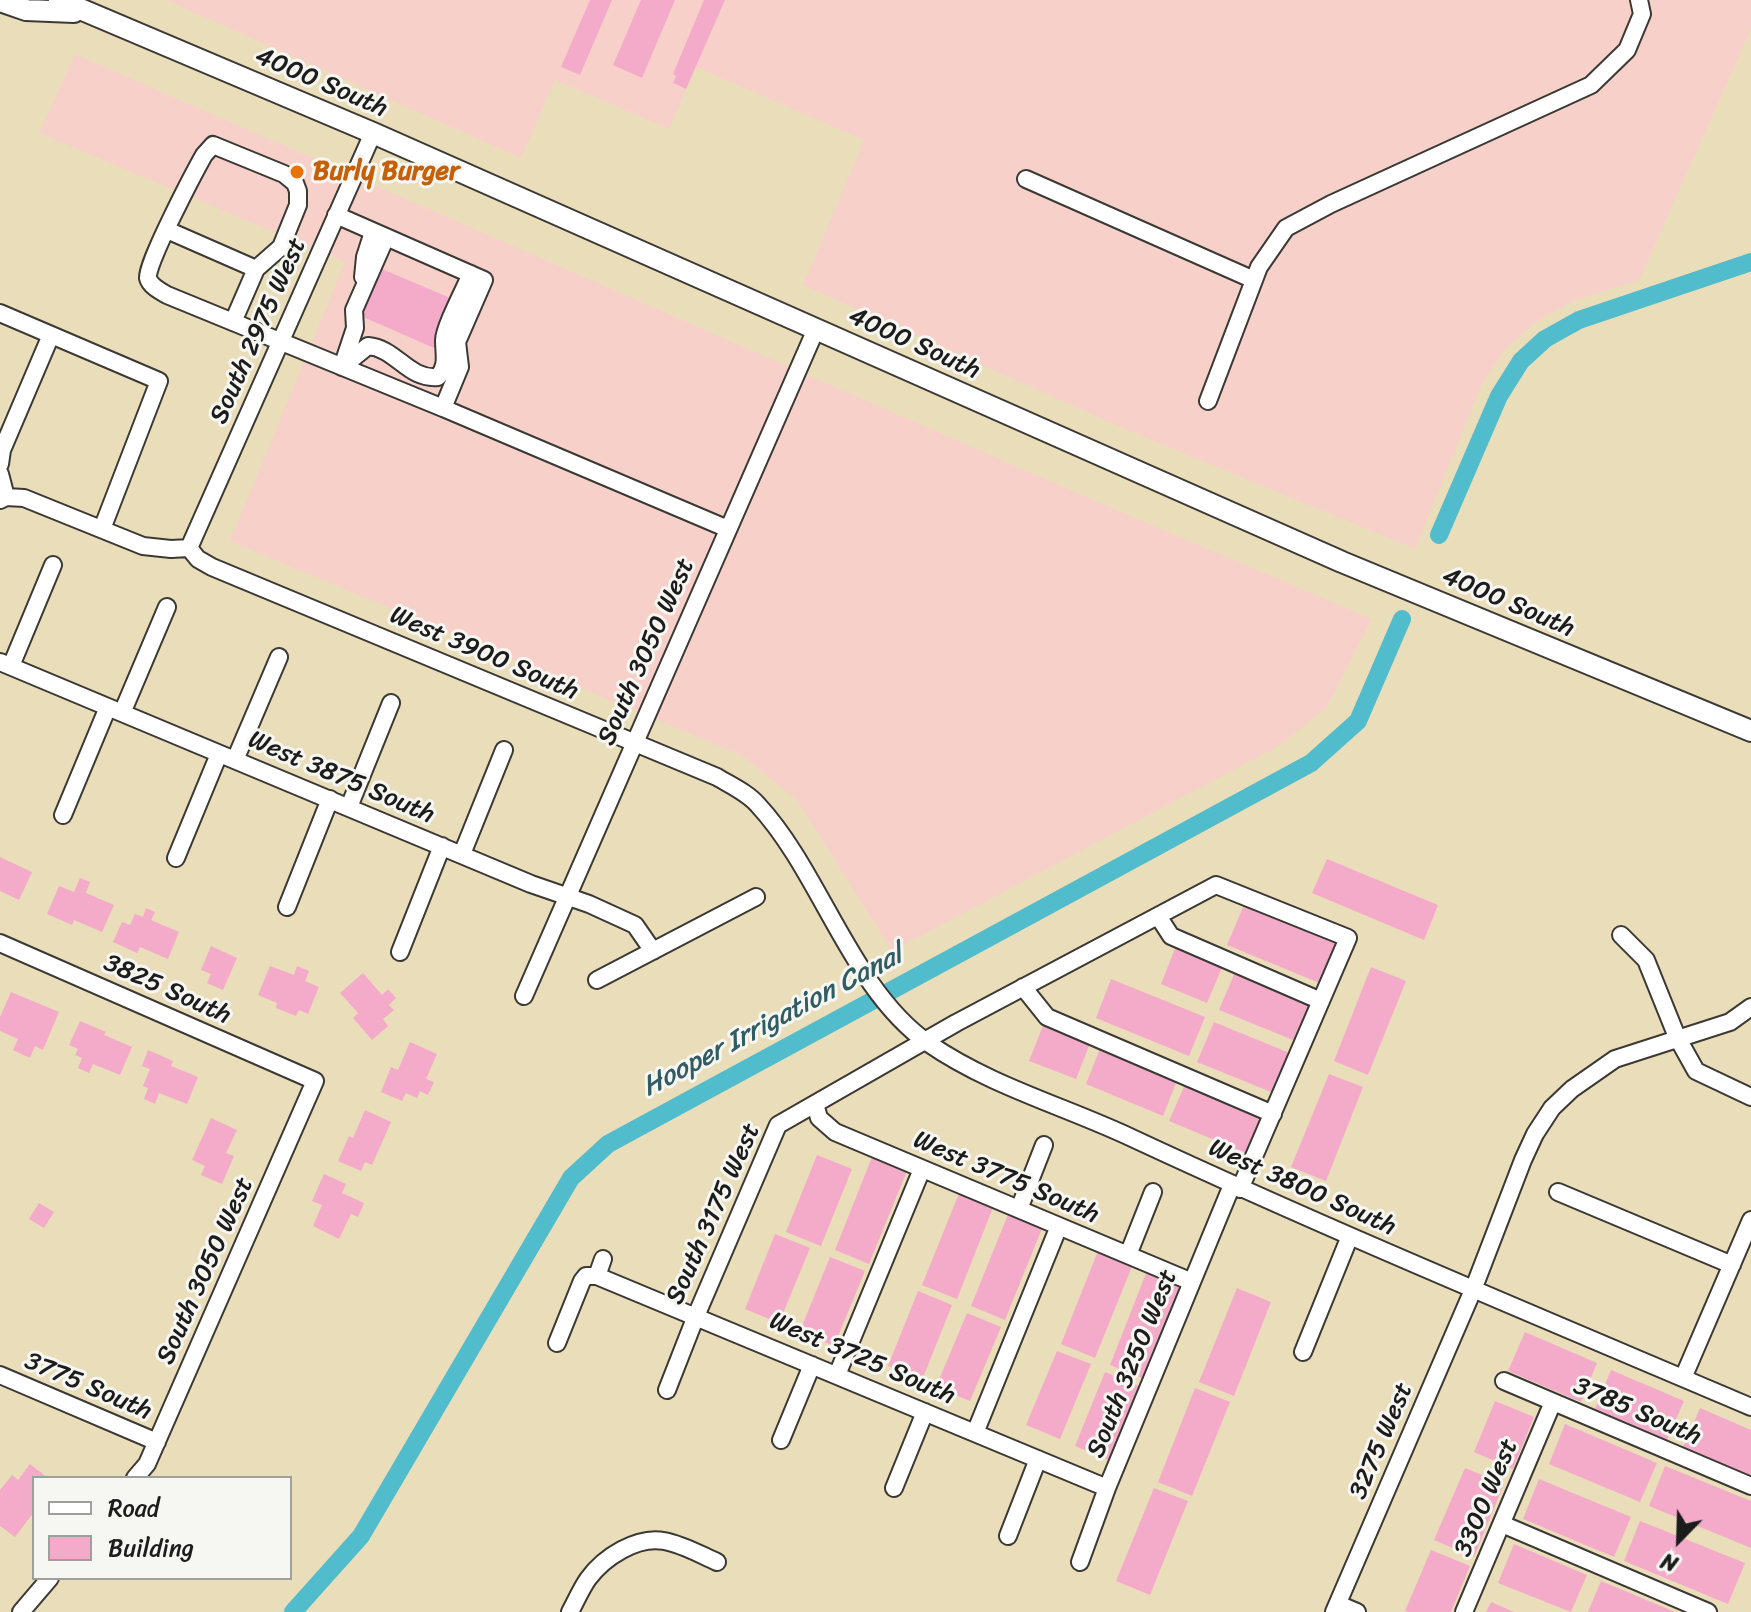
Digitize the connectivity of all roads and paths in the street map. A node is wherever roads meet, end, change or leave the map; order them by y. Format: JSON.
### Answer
{"nodes":[{"id":1,"x":59,"y":0,"type":"edge"},
{"id":2,"x":1639,"y":0,"type":"edge"},
{"id":3,"x":0,"y":1,"type":"edge"},
{"id":4,"x":88,"y":13,"type":"junction"},
{"id":5,"x":373,"y":133,"type":"junction"},
{"id":6,"x":1026,"y":179,"type":"dead end"},
{"id":7,"x":336,"y":215,"type":"junction"},
{"id":8,"x":167,"y":230,"type":"junction"},
{"id":9,"x":379,"y":235,"type":"junction"},
{"id":10,"x":256,"y":269,"type":"junction"},
{"id":11,"x":471,"y":274,"type":"junction"},
{"id":12,"x":1254,"y":280,"type":"junction"},
{"id":13,"x":0,"y":313,"type":"edge"},
{"id":14,"x":233,"y":322,"type":"junction"},
{"id":15,"x":816,"y":329,"type":"junction"},
{"id":16,"x":51,"y":335,"type":"junction"},
{"id":17,"x":281,"y":342,"type":"junction"},
{"id":18,"x":342,"y":367,"type":"junction"},
{"id":19,"x":1208,"y":401,"type":"dead end"},
{"id":20,"x":443,"y":408,"type":"junction"},
{"id":21,"x":1,"y":454,"type":"edge"},
{"id":22,"x":0,"y":474,"type":"edge"},
{"id":23,"x":3,"y":498,"type":"edge"},
{"id":24,"x":102,"y":529,"type":"junction"},
{"id":25,"x":728,"y":529,"type":"junction"},
{"id":26,"x":189,"y":548,"type":"junction"},
{"id":27,"x":53,"y":565,"type":"dead end"},
{"id":28,"x":167,"y":607,"type":"dead end"},
{"id":29,"x":279,"y":657,"type":"dead end"},
{"id":30,"x":5,"y":664,"type":"edge"},
{"id":31,"x":391,"y":703,"type":"dead end"},
{"id":32,"x":115,"y":710,"type":"junction"},
{"id":33,"x":1751,"y":731,"type":"edge"},
{"id":34,"x":634,"y":742,"type":"junction"},
{"id":35,"x":504,"y":750,"type":"dead end"},
{"id":36,"x":227,"y":757,"type":"junction"},
{"id":37,"x":330,"y":799,"type":"junction"},
{"id":38,"x":349,"y":807,"type":"junction"},
{"id":39,"x":63,"y":815,"type":"dead end"},
{"id":40,"x":442,"y":846,"type":"junction"},
{"id":41,"x":462,"y":854,"type":"junction"},
{"id":42,"x":176,"y":858,"type":"dead end"},
{"id":43,"x":566,"y":896,"type":"junction"},
{"id":44,"x":756,"y":897,"type":"dead end"},
{"id":45,"x":287,"y":907,"type":"dead end"},
{"id":46,"x":1158,"y":916,"type":"junction"},
{"id":47,"x":1621,"y":935,"type":"dead end"},
{"id":48,"x":0,"y":943,"type":"edge"},
{"id":49,"x":653,"y":951,"type":"junction"},
{"id":50,"x":400,"y":952,"type":"dead end"},
{"id":51,"x":864,"y":970,"type":"joint"},
{"id":52,"x":597,"y":980,"type":"dead end"},
{"id":53,"x":1023,"y":987,"type":"junction"},
{"id":54,"x":524,"y":996,"type":"dead end"},
{"id":55,"x":1321,"y":1001,"type":"junction"},
{"id":56,"x":1751,"y":1007,"type":"edge"},
{"id":57,"x":1677,"y":1037,"type":"junction"},
{"id":58,"x":925,"y":1041,"type":"junction"},
{"id":59,"x":315,"y":1081,"type":"joint"},
{"id":60,"x":1751,"y":1097,"type":"edge"},
{"id":61,"x":815,"y":1104,"type":"junction"},
{"id":62,"x":1273,"y":1114,"type":"junction"},
{"id":63,"x":1044,"y":1145,"type":"dead end"},
{"id":64,"x":922,"y":1169,"type":"junction"},
{"id":65,"x":1236,"y":1187,"type":"junction"},
{"id":66,"x":1153,"y":1192,"type":"dead end"},
{"id":67,"x":1558,"y":1192,"type":"dead end"},
{"id":68,"x":1019,"y":1209,"type":"junction"},
{"id":69,"x":1751,"y":1220,"type":"edge"},
{"id":70,"x":1059,"y":1226,"type":"junction"},
{"id":71,"x":1350,"y":1236,"type":"junction"},
{"id":72,"x":1128,"y":1255,"type":"junction"},
{"id":73,"x":1732,"y":1265,"type":"junction"},
{"id":74,"x":1192,"y":1282,"type":"junction"},
{"id":75,"x":1473,"y":1290,"type":"junction"},
{"id":76,"x":696,"y":1316,"type":"junction"},
{"id":77,"x":557,"y":1343,"type":"dead end"},
{"id":78,"x":1303,"y":1352,"type":"dead end"},
{"id":79,"x":812,"y":1365,"type":"junction"},
{"id":80,"x":0,"y":1375,"type":"edge"},
{"id":81,"x":837,"y":1375,"type":"junction"},
{"id":82,"x":1683,"y":1378,"type":"junction"},
{"id":83,"x":1504,"y":1381,"type":"dead end"},
{"id":84,"x":667,"y":1390,"type":"dead end"},
{"id":85,"x":1553,"y":1402,"type":"junction"},
{"id":86,"x":1751,"y":1407,"type":"edge"},
{"id":87,"x":925,"y":1412,"type":"junction"},
{"id":88,"x":975,"y":1433,"type":"junction"},
{"id":89,"x":781,"y":1440,"type":"dead end"},
{"id":90,"x":157,"y":1442,"type":"junction"},
{"id":91,"x":1038,"y":1459,"type":"junction"},
{"id":92,"x":137,"y":1476,"type":"edge"},
{"id":93,"x":1751,"y":1486,"type":"edge"},
{"id":94,"x":894,"y":1488,"type":"dead end"},
{"id":95,"x":1107,"y":1488,"type":"junction"},
{"id":96,"x":1502,"y":1524,"type":"junction"},
{"id":97,"x":1008,"y":1536,"type":"dead end"},
{"id":98,"x":717,"y":1562,"type":"dead end"},
{"id":99,"x":1080,"y":1562,"type":"dead end"},
{"id":100,"x":48,"y":1580,"type":"edge"},
{"id":101,"x":1336,"y":1608,"type":"edge"},
{"id":102,"x":21,"y":1612,"type":"edge"},
{"id":103,"x":570,"y":1612,"type":"edge"},
{"id":104,"x":1357,"y":1612,"type":"edge"},
{"id":105,"x":1464,"y":1612,"type":"edge"},
{"id":106,"x":1708,"y":1612,"type":"edge"}],
"edges":[{"from":1,"to":4,"type":"main road","name":"4000 South"},
{"from":2,"to":12,"type":"street"},
{"from":3,"to":4,"type":"main road"},
{"from":4,"to":5,"type":"main road","name":"4000 South"},
{"from":5,"to":7,"type":"street","name":"South 2975 West"},
{"from":5,"to":15,"type":"main road","name":"4000 South"},
{"from":6,"to":12,"type":"street"},
{"from":7,"to":9,"type":"street"},
{"from":7,"to":17,"type":"street","name":"South 2975 West"},
{"from":8,"to":10,"type":"street"},
{"from":8,"to":10,"type":"street"},
{"from":8,"to":14,"type":"street"},
{"from":9,"to":11,"type":"street"},
{"from":9,"to":18,"type":"street"},
{"from":10,"to":14,"type":"street"},
{"from":11,"to":18,"type":"street"},
{"from":11,"to":20,"type":"street"},
{"from":12,"to":19,"type":"street"},
{"from":13,"to":16,"type":"street"},
{"from":14,"to":17,"type":"street"},
{"from":15,"to":25,"type":"street","name":"South 3050 West"},
{"from":15,"to":33,"type":"main road","name":"4000 South"},
{"from":16,"to":21,"type":"street"},
{"from":16,"to":24,"type":"street"},
{"from":17,"to":18,"type":"street"},
{"from":17,"to":26,"type":"street","name":"South 2975 West"},
{"from":18,"to":20,"type":"street"},
{"from":20,"to":25,"type":"street"},
{"from":22,"to":23,"type":"street"},
{"from":23,"to":24,"type":"street"},
{"from":24,"to":26,"type":"street"},
{"from":25,"to":34,"type":"street","name":"South 3050 West"},
{"from":26,"to":34,"type":"street","name":"West 3900 South"},
{"from":27,"to":30,"type":"street"},
{"from":28,"to":32,"type":"street"},
{"from":29,"to":36,"type":"street"},
{"from":30,"to":32,"type":"street","name":"West 3875 South"},
{"from":31,"to":38,"type":"street"},
{"from":32,"to":36,"type":"street","name":"West 3875 South"},
{"from":32,"to":39,"type":"street"},
{"from":34,"to":43,"type":"street","name":"South 3050 West"},
{"from":34,"to":51,"type":"street","name":"West 3900 South"},
{"from":35,"to":41,"type":"street"},
{"from":36,"to":37,"type":"street","name":"West 3875 South"},
{"from":36,"to":42,"type":"street"},
{"from":37,"to":38,"type":"street","name":"West 3875 South"},
{"from":37,"to":45,"type":"street"},
{"from":38,"to":40,"type":"street","name":"West 3875 South"},
{"from":40,"to":41,"type":"street","name":"West 3875 South"},
{"from":40,"to":50,"type":"street"},
{"from":41,"to":43,"type":"street","name":"West 3875 South"},
{"from":43,"to":49,"type":"street","name":"West 3875 South"},
{"from":43,"to":54,"type":"street","name":"South 3050 West"},
{"from":44,"to":49,"type":"street"},
{"from":46,"to":53,"type":"street","name":"South 3175 West"},
{"from":46,"to":55,"type":"street"},
{"from":46,"to":55,"type":"street","name":"South 3250 West"},
{"from":47,"to":57,"type":"street"},
{"from":48,"to":59,"type":"street","name":"3825 South"},
{"from":49,"to":52,"type":"street"},
{"from":51,"to":58,"type":"street","name":"West 3800 South"},
{"from":53,"to":58,"type":"street","name":"South 3175 West"},
{"from":53,"to":62,"type":"street"},
{"from":55,"to":62,"type":"street","name":"South 3250 West"},
{"from":56,"to":57,"type":"street","name":"3275 West"},
{"from":57,"to":60,"type":"street"},
{"from":57,"to":75,"type":"street","name":"3275 West"},
{"from":58,"to":61,"type":"street","name":"South 3175 West"},
{"from":58,"to":65,"type":"street","name":"West 3800 South"},
{"from":59,"to":90,"type":"street","name":"South 3050 West"},
{"from":61,"to":64,"type":"street","name":"West 3775 South"},
{"from":61,"to":76,"type":"street","name":"South 3175 West"},
{"from":62,"to":65,"type":"street","name":"South 3250 West"},
{"from":63,"to":68,"type":"street"},
{"from":64,"to":68,"type":"street","name":"West 3775 South"},
{"from":64,"to":81,"type":"street"},
{"from":65,"to":71,"type":"street","name":"West 3800 South"},
{"from":65,"to":74,"type":"street","name":"South 3250 West"},
{"from":66,"to":72,"type":"street"},
{"from":67,"to":73,"type":"street"},
{"from":68,"to":70,"type":"street","name":"West 3775 South"},
{"from":69,"to":73,"type":"street"},
{"from":70,"to":72,"type":"street","name":"West 3775 South"},
{"from":70,"to":88,"type":"street"},
{"from":71,"to":75,"type":"street","name":"West 3800 South"},
{"from":71,"to":78,"type":"street"},
{"from":72,"to":74,"type":"street","name":"West 3775 South"},
{"from":73,"to":82,"type":"street"},
{"from":74,"to":95,"type":"street","name":"South 3250 West"},
{"from":75,"to":82,"type":"street","name":"West 3800 South"},
{"from":75,"to":101,"type":"street","name":"3275 West"},
{"from":76,"to":77,"type":"street","name":"West 3725 South"},
{"from":76,"to":79,"type":"street","name":"West 3725 South"},
{"from":76,"to":84,"type":"street","name":"South 3175 West"},
{"from":79,"to":81,"type":"street","name":"West 3725 South"},
{"from":79,"to":89,"type":"street"},
{"from":80,"to":90,"type":"street","name":"3775 South"},
{"from":81,"to":87,"type":"street","name":"West 3725 South"},
{"from":82,"to":86,"type":"street","name":"West 3800 South"},
{"from":83,"to":85,"type":"street","name":"3785 South"},
{"from":85,"to":93,"type":"street","name":"3785 South"},
{"from":85,"to":96,"type":"street","name":"3300 West"},
{"from":87,"to":88,"type":"street","name":"West 3725 South"},
{"from":87,"to":94,"type":"street"},
{"from":88,"to":91,"type":"street","name":"West 3725 South"},
{"from":90,"to":92,"type":"street","name":"South 3050 West"},
{"from":91,"to":95,"type":"street","name":"West 3725 South"},
{"from":91,"to":97,"type":"street"},
{"from":95,"to":99,"type":"street","name":"South 3250 West"},
{"from":96,"to":105,"type":"street","name":"3300 West"},
{"from":96,"to":106,"type":"street"},
{"from":98,"to":103,"type":"street"},
{"from":100,"to":102,"type":"street"},
{"from":101,"to":104,"type":"street"}]}
